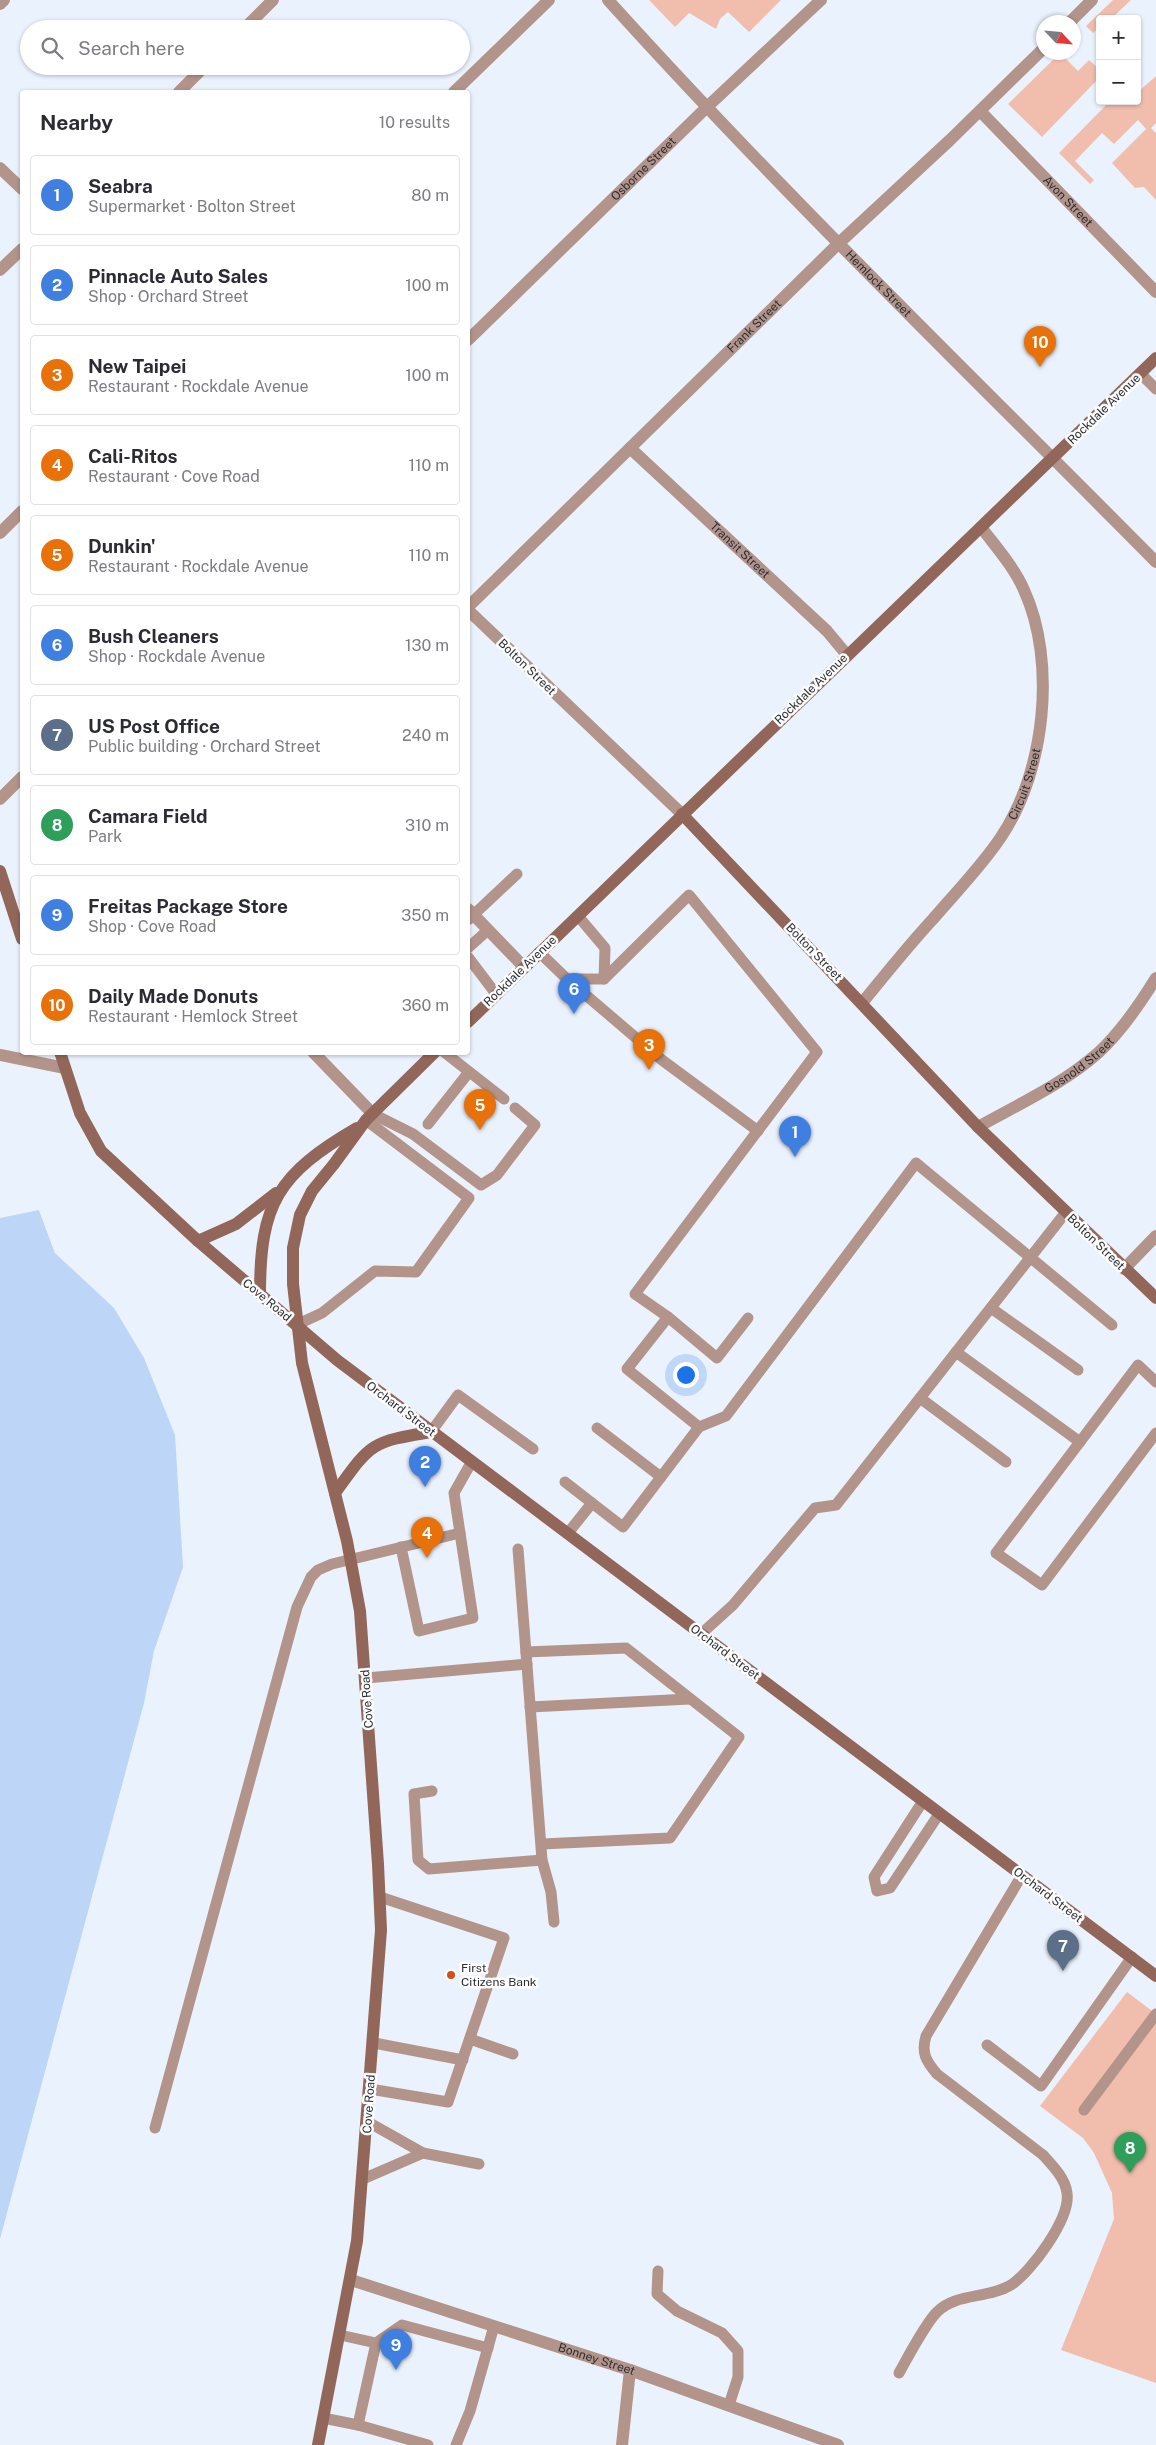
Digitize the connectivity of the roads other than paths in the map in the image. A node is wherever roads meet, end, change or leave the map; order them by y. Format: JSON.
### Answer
{"nodes":[{"id":1,"x":4,"y":0,"type":"edge"},
{"id":2,"x":274,"y":0,"type":"edge"},
{"id":3,"x":549,"y":0,"type":"edge"},
{"id":4,"x":608,"y":0,"type":"edge"},
{"id":5,"x":821,"y":0,"type":"edge"},
{"id":6,"x":1092,"y":0,"type":"edge"},
{"id":7,"x":0,"y":4,"type":"edge"},
{"id":8,"x":1077,"y":15,"type":"edge"},
{"id":9,"x":253,"y":20,"type":"edge"},
{"id":10,"x":1036,"y":56,"type":"edge"},
{"id":11,"x":195,"y":75,"type":"edge"},
{"id":12,"x":181,"y":90,"type":"edge"},
{"id":13,"x":456,"y":90,"type":"edge"},
{"id":14,"x":707,"y":107,"type":"junction"},
{"id":15,"x":980,"y":112,"type":"junction"},
{"id":16,"x":0,"y":168,"type":"edge"},
{"id":17,"x":20,"y":187,"type":"edge"},
{"id":18,"x":839,"y":244,"type":"junction"},
{"id":19,"x":20,"y":251,"type":"edge"},
{"id":20,"x":0,"y":270,"type":"edge"},
{"id":21,"x":1156,"y":292,"type":"edge"},
{"id":22,"x":470,"y":338,"type":"edge"},
{"id":23,"x":1156,"y":358,"type":"edge"},
{"id":24,"x":1140,"y":374,"type":"junction"},
{"id":25,"x":1156,"y":389,"type":"edge"},
{"id":26,"x":630,"y":448,"type":"junction"},
{"id":27,"x":1053,"y":459,"type":"junction"},
{"id":28,"x":20,"y":513,"type":"edge"},
{"id":29,"x":981,"y":527,"type":"junction"},
{"id":30,"x":0,"y":533,"type":"edge"},
{"id":31,"x":1156,"y":562,"type":"edge"},
{"id":32,"x":470,"y":607,"type":"edge"},
{"id":33,"x":470,"y":611,"type":"edge"},
{"id":34,"x":847,"y":655,"type":"junction"},
{"id":35,"x":20,"y":779,"type":"edge"},
{"id":36,"x":0,"y":799,"type":"edge"},
{"id":37,"x":682,"y":814,"type":"junction"},
{"id":38,"x":0,"y":871,"type":"edge"},
{"id":39,"x":517,"y":874,"type":"dead end"},
{"id":40,"x":470,"y":914,"type":"edge"},
{"id":41,"x":470,"y":916,"type":"edge"},
{"id":42,"x":578,"y":916,"type":"junction"},
{"id":43,"x":488,"y":930,"type":"junction"},
{"id":44,"x":20,"y":933,"type":"edge"},
{"id":45,"x":470,"y":946,"type":"edge"},
{"id":46,"x":539,"y":952,"type":"junction"},
{"id":47,"x":470,"y":960,"type":"edge"},
{"id":48,"x":524,"y":967,"type":"junction"},
{"id":49,"x":604,"y":978,"type":"junction"},
{"id":50,"x":1156,"y":978,"type":"edge"},
{"id":51,"x":567,"y":980,"type":"junction"},
{"id":52,"x":496,"y":994,"type":"junction"},
{"id":53,"x":862,"y":1003,"type":"junction"},
{"id":54,"x":470,"y":1020,"type":"edge"},
{"id":55,"x":0,"y":1055,"type":"edge"},
{"id":56,"x":61,"y":1055,"type":"edge"},
{"id":57,"x":315,"y":1055,"type":"edge"},
{"id":58,"x":432,"y":1055,"type":"edge"},
{"id":59,"x":448,"y":1055,"type":"edge"},
{"id":60,"x":65,"y":1068,"type":"junction"},
{"id":61,"x":469,"y":1072,"type":"junction"},
{"id":62,"x":504,"y":1099,"type":"dead end"},
{"id":63,"x":515,"y":1108,"type":"dead end"},
{"id":64,"x":367,"y":1120,"type":"junction"},
{"id":65,"x":428,"y":1124,"type":"dead end"},
{"id":66,"x":978,"y":1127,"type":"junction"},
{"id":67,"x":758,"y":1131,"type":"junction"},
{"id":68,"x":284,"y":1186,"type":"junction"},
{"id":69,"x":1066,"y":1212,"type":"junction"},
{"id":70,"x":1156,"y":1236,"type":"edge"},
{"id":71,"x":198,"y":1241,"type":"junction"},
{"id":72,"x":1030,"y":1258,"type":"junction"},
{"id":73,"x":1124,"y":1269,"type":"junction"},
{"id":74,"x":260,"y":1294,"type":"junction"},
{"id":75,"x":1156,"y":1298,"type":"edge"},
{"id":76,"x":991,"y":1308,"type":"junction"},
{"id":77,"x":668,"y":1317,"type":"junction"},
{"id":78,"x":748,"y":1318,"type":"dead end"},
{"id":79,"x":296,"y":1325,"type":"junction"},
{"id":80,"x":1112,"y":1325,"type":"dead end"},
{"id":81,"x":956,"y":1352,"type":"junction"},
{"id":82,"x":1078,"y":1370,"type":"dead end"},
{"id":83,"x":1156,"y":1382,"type":"edge"},
{"id":84,"x":920,"y":1398,"type":"junction"},
{"id":85,"x":699,"y":1427,"type":"junction"},
{"id":86,"x":597,"y":1428,"type":"dead end"},
{"id":87,"x":431,"y":1432,"type":"junction"},
{"id":88,"x":1156,"y":1433,"type":"edge"},
{"id":89,"x":1080,"y":1442,"type":"junction"},
{"id":90,"x":533,"y":1449,"type":"dead end"},
{"id":91,"x":471,"y":1462,"type":"junction"},
{"id":92,"x":1006,"y":1462,"type":"dead end"},
{"id":93,"x":661,"y":1477,"type":"junction"},
{"id":94,"x":564,"y":1482,"type":"dead end"},
{"id":95,"x":335,"y":1493,"type":"junction"},
{"id":96,"x":592,"y":1503,"type":"junction"},
{"id":97,"x":568,"y":1533,"type":"junction"},
{"id":98,"x":460,"y":1534,"type":"junction"},
{"id":99,"x":401,"y":1547,"type":"junction"},
{"id":100,"x":518,"y":1549,"type":"dead end"},
{"id":101,"x":351,"y":1560,"type":"junction"},
{"id":102,"x":701,"y":1634,"type":"junction"},
{"id":103,"x":526,"y":1652,"type":"junction"},
{"id":104,"x":527,"y":1664,"type":"junction"},
{"id":105,"x":366,"y":1678,"type":"junction"},
{"id":106,"x":690,"y":1698,"type":"junction"},
{"id":107,"x":530,"y":1708,"type":"junction"},
{"id":108,"x":432,"y":1791,"type":"dead end"},
{"id":109,"x":923,"y":1801,"type":"junction"},
{"id":110,"x":939,"y":1814,"type":"junction"},
{"id":111,"x":542,"y":1844,"type":"junction"},
{"id":112,"x":542,"y":1860,"type":"junction"},
{"id":113,"x":1022,"y":1875,"type":"junction"},
{"id":114,"x":380,"y":1897,"type":"junction"},
{"id":115,"x":554,"y":1922,"type":"dead end"},
{"id":116,"x":1132,"y":1957,"type":"junction"},
{"id":117,"x":1156,"y":1976,"type":"edge"},
{"id":118,"x":1156,"y":2014,"type":"edge"},
{"id":119,"x":470,"y":2039,"type":"junction"},
{"id":120,"x":374,"y":2043,"type":"junction"},
{"id":121,"x":987,"y":2045,"type":"dead end"},
{"id":122,"x":513,"y":2054,"type":"dead end"},
{"id":123,"x":463,"y":2060,"type":"junction"},
{"id":124,"x":370,"y":2088,"type":"junction"},
{"id":125,"x":1084,"y":2110,"type":"dead end"},
{"id":126,"x":368,"y":2122,"type":"junction"},
{"id":127,"x":155,"y":2128,"type":"dead end"},
{"id":128,"x":423,"y":2153,"type":"junction"},
{"id":129,"x":480,"y":2164,"type":"dead end"},
{"id":130,"x":363,"y":2179,"type":"junction"},
{"id":131,"x":658,"y":2271,"type":"dead end"},
{"id":132,"x":351,"y":2280,"type":"junction"},
{"id":133,"x":494,"y":2326,"type":"junction"},
{"id":134,"x":340,"y":2335,"type":"junction"},
{"id":135,"x":376,"y":2343,"type":"junction"},
{"id":136,"x":488,"y":2348,"type":"junction"},
{"id":137,"x":630,"y":2370,"type":"junction"},
{"id":138,"x":898,"y":2373,"type":"dead end"},
{"id":139,"x":729,"y":2405,"type":"junction"},
{"id":140,"x":323,"y":2418,"type":"junction"},
{"id":141,"x":358,"y":2425,"type":"junction"},
{"id":142,"x":387,"y":2433,"type":"junction"},
{"id":143,"x":808,"y":2440,"type":"edge"},
{"id":144,"x":318,"y":2445,"type":"edge"},
{"id":145,"x":384,"y":2445,"type":"edge"},
{"id":146,"x":428,"y":2445,"type":"edge"},
{"id":147,"x":456,"y":2445,"type":"edge"},
{"id":148,"x":622,"y":2445,"type":"edge"},
{"id":149,"x":838,"y":2445,"type":"edge"}],
"edges":[{"from":1,"to":7,"type":"street"},
{"from":2,"to":9,"type":"street"},
{"from":3,"to":13,"type":"street"},
{"from":4,"to":14,"type":"street","name":"Hemlock Street"},
{"from":5,"to":14,"type":"street","name":"Osborne Street"},
{"from":6,"to":8,"type":"street"},
{"from":10,"to":15,"type":"street","name":"Frank Street"},
{"from":11,"to":12,"type":"street"},
{"from":14,"to":18,"type":"street","name":"Hemlock Street"},
{"from":14,"to":22,"type":"street","name":"Osborne Street"},
{"from":15,"to":18,"type":"street","name":"Frank Street"},
{"from":15,"to":21,"type":"street","name":"Avon Street"},
{"from":16,"to":17,"type":"street"},
{"from":18,"to":26,"type":"street","name":"Frank Street"},
{"from":18,"to":27,"type":"street","name":"Hemlock Street"},
{"from":19,"to":20,"type":"street"},
{"from":23,"to":24,"type":"main road","name":"Rockdale Avenue"},
{"from":24,"to":25,"type":"lane"},
{"from":24,"to":27,"type":"main road","name":"Rockdale Avenue"},
{"from":26,"to":32,"type":"street","name":"Frank Street"},
{"from":26,"to":34,"type":"street","name":"Transit Street"},
{"from":27,"to":29,"type":"main road","name":"Rockdale Avenue"},
{"from":27,"to":31,"type":"street","name":"Hemlock Street"},
{"from":28,"to":30,"type":"street"},
{"from":29,"to":34,"type":"main road","name":"Rockdale Avenue"},
{"from":29,"to":53,"type":"street","name":"Circuit Street"},
{"from":33,"to":37,"type":"street","name":"Bolton Street"},
{"from":34,"to":37,"type":"main road","name":"Rockdale Avenue"},
{"from":35,"to":36,"type":"street"},
{"from":37,"to":42,"type":"main road","name":"Rockdale Avenue"},
{"from":37,"to":53,"type":"main road","name":"Bolton Street"},
{"from":38,"to":44,"type":"main road"},
{"from":39,"to":40,"type":"lane"},
{"from":41,"to":43,"type":"street"},
{"from":42,"to":46,"type":"main road","name":"Rockdale Avenue"},
{"from":42,"to":49,"type":"lane"},
{"from":43,"to":45,"type":"lane"},
{"from":43,"to":48,"type":"street"},
{"from":46,"to":48,"type":"main road","name":"Rockdale Avenue"},
{"from":46,"to":51,"type":"lane"},
{"from":47,"to":52,"type":"lane"},
{"from":48,"to":52,"type":"main road","name":"Rockdale Avenue"},
{"from":49,"to":51,"type":"lane"},
{"from":49,"to":67,"type":"lane"},
{"from":50,"to":66,"type":"street","name":"Gosnold Street"},
{"from":51,"to":67,"type":"lane"},
{"from":52,"to":54,"type":"main road","name":"Rockdale Avenue"},
{"from":53,"to":66,"type":"main road","name":"Bolton Street"},
{"from":55,"to":60,"type":"street"},
{"from":56,"to":60,"type":"main road","name":"Cove Road"},
{"from":57,"to":64,"type":"street"},
{"from":58,"to":64,"type":"main road"},
{"from":59,"to":61,"type":"lane"},
{"from":60,"to":71,"type":"main road","name":"Cove Road"},
{"from":61,"to":62,"type":"lane"},
{"from":61,"to":65,"type":"lane"},
{"from":63,"to":64,"type":"lane"},
{"from":64,"to":68,"type":"main road"},
{"from":64,"to":79,"type":"main road"},
{"from":64,"to":79,"type":"lane"},
{"from":66,"to":69,"type":"main road","name":"Bolton Street"},
{"from":67,"to":77,"type":"lane"},
{"from":68,"to":71,"type":"main road"},
{"from":68,"to":74,"type":"main road"},
{"from":69,"to":72,"type":"lane"},
{"from":69,"to":73,"type":"main road","name":"Bolton Street"},
{"from":70,"to":73,"type":"street"},
{"from":71,"to":74,"type":"main road","name":"Cove Road"},
{"from":72,"to":76,"type":"lane"},
{"from":72,"to":80,"type":"lane"},
{"from":72,"to":85,"type":"lane"},
{"from":73,"to":75,"type":"main road","name":"Bolton Street"},
{"from":74,"to":79,"type":"main road","name":"Cove Road"},
{"from":76,"to":81,"type":"lane"},
{"from":76,"to":82,"type":"lane"},
{"from":77,"to":78,"type":"lane"},
{"from":77,"to":85,"type":"lane"},
{"from":79,"to":87,"type":"main road","name":"Orchard Street"},
{"from":79,"to":95,"type":"main road","name":"Cove Road"},
{"from":81,"to":84,"type":"lane"},
{"from":81,"to":89,"type":"lane"},
{"from":83,"to":89,"type":"lane"},
{"from":84,"to":92,"type":"lane"},
{"from":84,"to":102,"type":"lane"},
{"from":85,"to":93,"type":"lane"},
{"from":86,"to":93,"type":"lane"},
{"from":87,"to":90,"type":"lane"},
{"from":87,"to":91,"type":"main road","name":"Orchard Street"},
{"from":87,"to":95,"type":"main road"},
{"from":88,"to":89,"type":"lane"},
{"from":91,"to":97,"type":"main road","name":"Orchard Street"},
{"from":91,"to":98,"type":"lane"},
{"from":93,"to":96,"type":"lane"},
{"from":94,"to":96,"type":"lane"},
{"from":95,"to":101,"type":"main road","name":"Cove Road"},
{"from":96,"to":97,"type":"lane"},
{"from":97,"to":102,"type":"main road","name":"Orchard Street"},
{"from":98,"to":99,"type":"lane"},
{"from":98,"to":99,"type":"lane"},
{"from":99,"to":101,"type":"lane"},
{"from":100,"to":103,"type":"lane"},
{"from":101,"to":105,"type":"main road","name":"Cove Road"},
{"from":101,"to":127,"type":"lane"},
{"from":102,"to":109,"type":"main road","name":"Orchard Street"},
{"from":103,"to":104,"type":"lane"},
{"from":103,"to":106,"type":"lane"},
{"from":104,"to":105,"type":"lane"},
{"from":104,"to":107,"type":"lane"},
{"from":105,"to":114,"type":"main road","name":"Cove Road"},
{"from":106,"to":107,"type":"lane"},
{"from":106,"to":111,"type":"lane"},
{"from":107,"to":111,"type":"lane"},
{"from":108,"to":112,"type":"lane"},
{"from":109,"to":110,"type":"main road","name":"Orchard Street"},
{"from":109,"to":110,"type":"lane"},
{"from":110,"to":113,"type":"main road","name":"Orchard Street"},
{"from":111,"to":112,"type":"lane"},
{"from":112,"to":115,"type":"lane"},
{"from":113,"to":116,"type":"main road","name":"Orchard Street"},
{"from":113,"to":138,"type":"lane"},
{"from":114,"to":119,"type":"lane"},
{"from":114,"to":120,"type":"main road","name":"Cove Road"},
{"from":116,"to":117,"type":"main road","name":"Orchard Street"},
{"from":116,"to":121,"type":"lane"},
{"from":118,"to":125,"type":"lane"},
{"from":119,"to":122,"type":"lane"},
{"from":119,"to":123,"type":"lane"},
{"from":120,"to":123,"type":"lane"},
{"from":120,"to":124,"type":"main road","name":"Cove Road"},
{"from":123,"to":124,"type":"lane"},
{"from":124,"to":126,"type":"main road","name":"Cove Road"},
{"from":126,"to":128,"type":"lane"},
{"from":126,"to":130,"type":"main road","name":"Cove Road"},
{"from":128,"to":129,"type":"lane"},
{"from":128,"to":130,"type":"lane"},
{"from":130,"to":132,"type":"main road","name":"Cove Road"},
{"from":131,"to":139,"type":"lane"},
{"from":132,"to":133,"type":"street","name":"Bonney Street"},
{"from":132,"to":134,"type":"main road","name":"Cove Road"},
{"from":133,"to":136,"type":"lane"},
{"from":133,"to":137,"type":"street","name":"Bonney Street"},
{"from":134,"to":135,"type":"lane"},
{"from":134,"to":140,"type":"main road","name":"Cove Road"},
{"from":135,"to":136,"type":"lane"},
{"from":135,"to":141,"type":"lane"},
{"from":136,"to":147,"type":"lane"},
{"from":137,"to":139,"type":"street","name":"Bonney Street"},
{"from":137,"to":148,"type":"street"},
{"from":139,"to":143,"type":"street","name":"Bonney Street"},
{"from":140,"to":141,"type":"lane"},
{"from":140,"to":144,"type":"main road","name":"Cove Road"},
{"from":141,"to":142,"type":"lane"},
{"from":142,"to":145,"type":"lane"},
{"from":142,"to":146,"type":"lane"},
{"from":143,"to":149,"type":"street","name":"Bonney Street"}]}
